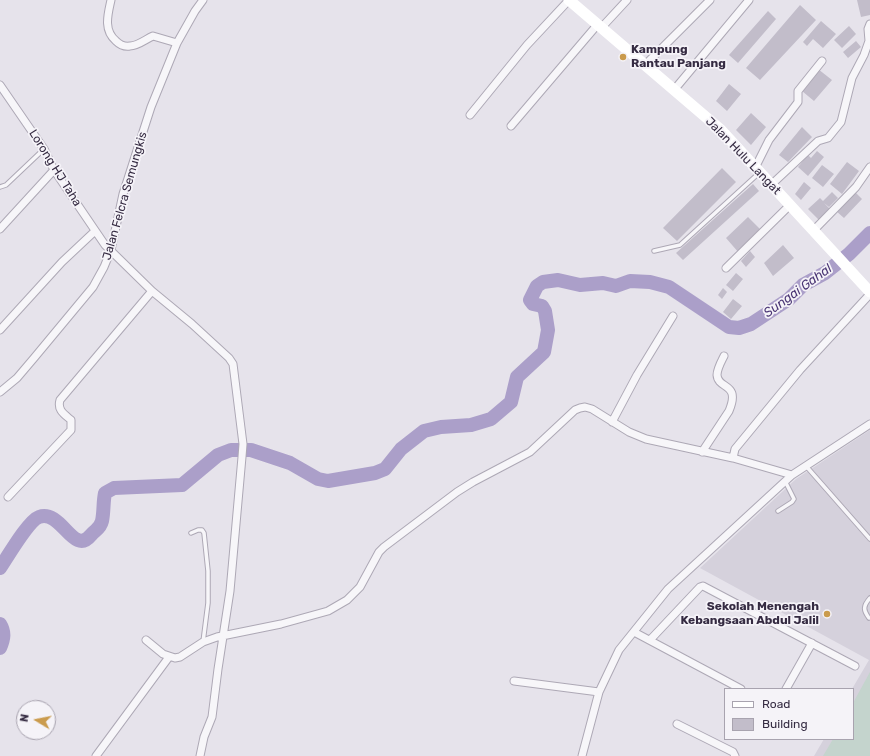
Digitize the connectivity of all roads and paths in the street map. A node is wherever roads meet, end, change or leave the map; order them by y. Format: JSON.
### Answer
{"nodes":[{"id":1,"x":111,"y":0,"type":"edge"},
{"id":2,"x":203,"y":0,"type":"edge"},
{"id":3,"x":569,"y":0,"type":"edge"},
{"id":4,"x":627,"y":0,"type":"edge"},
{"id":5,"x":710,"y":0,"type":"edge"},
{"id":6,"x":750,"y":0,"type":"edge"},
{"id":7,"x":870,"y":24,"type":"edge"},
{"id":8,"x":600,"y":25,"type":"junction"},
{"id":9,"x":177,"y":43,"type":"junction"},
{"id":10,"x":822,"y":61,"type":"dead end"},
{"id":11,"x":645,"y":65,"type":"junction"},
{"id":12,"x":0,"y":85,"type":"edge"},
{"id":13,"x":674,"y":90,"type":"junction"},
{"id":14,"x":470,"y":115,"type":"dead end"},
{"id":15,"x":511,"y":126,"type":"dead end"},
{"id":16,"x":44,"y":149,"type":"junction"},
{"id":17,"x":870,"y":167,"type":"edge"},
{"id":18,"x":54,"y":170,"type":"junction"},
{"id":19,"x":757,"y":170,"type":"junction"},
{"id":20,"x":771,"y":185,"type":"junction"},
{"id":21,"x":0,"y":187,"type":"edge"},
{"id":22,"x":790,"y":205,"type":"junction"},
{"id":23,"x":0,"y":229,"type":"edge"},
{"id":24,"x":95,"y":231,"type":"junction"},
{"id":25,"x":813,"y":231,"type":"junction"},
{"id":26,"x":111,"y":250,"type":"junction"},
{"id":27,"x":654,"y":251,"type":"dead end"},
{"id":28,"x":726,"y":268,"type":"dead end"},
{"id":29,"x":152,"y":291,"type":"junction"},
{"id":30,"x":870,"y":293,"type":"edge"},
{"id":31,"x":673,"y":316,"type":"dead end"},
{"id":32,"x":0,"y":330,"type":"edge"},
{"id":33,"x":724,"y":356,"type":"dead end"},
{"id":34,"x":0,"y":392,"type":"edge"},
{"id":35,"x":612,"y":422,"type":"junction"},
{"id":36,"x":870,"y":424,"type":"edge"},
{"id":37,"x":702,"y":452,"type":"junction"},
{"id":38,"x":733,"y":458,"type":"junction"},
{"id":39,"x":806,"y":466,"type":"junction"},
{"id":40,"x":792,"y":475,"type":"junction"},
{"id":41,"x":785,"y":482,"type":"junction"},
{"id":42,"x":8,"y":497,"type":"dead end"},
{"id":43,"x":778,"y":511,"type":"dead end"},
{"id":44,"x":191,"y":533,"type":"dead end"},
{"id":45,"x":870,"y":539,"type":"edge"},
{"id":46,"x":870,"y":598,"type":"edge"},
{"id":47,"x":869,"y":618,"type":"dead end"},
{"id":48,"x":634,"y":632,"type":"junction"},
{"id":49,"x":223,"y":635,"type":"junction"},
{"id":50,"x":146,"y":640,"type":"dead end"},
{"id":51,"x":650,"y":640,"type":"junction"},
{"id":52,"x":203,"y":642,"type":"junction"},
{"id":53,"x":812,"y":643,"type":"junction"},
{"id":54,"x":169,"y":657,"type":"junction"},
{"id":55,"x":855,"y":666,"type":"dead end"},
{"id":56,"x":514,"y":681,"type":"dead end"},
{"id":57,"x":739,"y":688,"type":"edge"},
{"id":58,"x":787,"y":688,"type":"edge"},
{"id":59,"x":599,"y":692,"type":"junction"},
{"id":60,"x":677,"y":724,"type":"dead end"},
{"id":61,"x":96,"y":756,"type":"edge"},
{"id":62,"x":200,"y":756,"type":"edge"},
{"id":63,"x":582,"y":756,"type":"edge"},
{"id":64,"x":735,"y":756,"type":"edge"}],
"edges":[{"from":1,"to":9,"type":"street"},
{"from":2,"to":9,"type":"street","name":"Jalan Felcra Semungkis"},
{"from":3,"to":8,"type":"street","name":"Jalan Hulu Langat"},
{"from":3,"to":14,"type":"street"},
{"from":4,"to":8,"type":"street"},
{"from":5,"to":11,"type":"street"},
{"from":6,"to":13,"type":"street"},
{"from":7,"to":20,"type":"street"},
{"from":8,"to":11,"type":"street","name":"Jalan Hulu Langat"},
{"from":8,"to":15,"type":"street"},
{"from":9,"to":26,"type":"street","name":"Jalan Felcra Semungkis"},
{"from":10,"to":19,"type":"street"},
{"from":11,"to":13,"type":"street","name":"Jalan Hulu Langat"},
{"from":12,"to":16,"type":"street","name":"Lorong HJ Taha"},
{"from":13,"to":19,"type":"street","name":"Jalan Hulu Langat"},
{"from":16,"to":18,"type":"street","name":"Lorong HJ Taha"},
{"from":16,"to":21,"type":"lane"},
{"from":17,"to":25,"type":"street"},
{"from":18,"to":23,"type":"street"},
{"from":18,"to":24,"type":"street","name":"Lorong HJ Taha"},
{"from":19,"to":20,"type":"street","name":"Jalan Hulu Langat"},
{"from":19,"to":27,"type":"lane"},
{"from":20,"to":22,"type":"street","name":"Jalan Hulu Langat"},
{"from":22,"to":25,"type":"street","name":"Jalan Hulu Langat"},
{"from":22,"to":28,"type":"street"},
{"from":24,"to":26,"type":"street","name":"Lorong HJ Taha"},
{"from":24,"to":32,"type":"street"},
{"from":25,"to":30,"type":"street","name":"Jalan Hulu Langat"},
{"from":26,"to":29,"type":"street","name":"Lorong HJ Taha"},
{"from":26,"to":34,"type":"street","name":"Jalan Felcra Semungkis"},
{"from":29,"to":42,"type":"street"},
{"from":29,"to":49,"type":"street","name":"Lorong HJ Taha"},
{"from":30,"to":38,"type":"street"},
{"from":31,"to":35,"type":"street"},
{"from":33,"to":37,"type":"street"},
{"from":35,"to":37,"type":"street"},
{"from":35,"to":49,"type":"street"},
{"from":36,"to":39,"type":"street"},
{"from":37,"to":38,"type":"street"},
{"from":38,"to":40,"type":"street"},
{"from":39,"to":40,"type":"street"},
{"from":39,"to":45,"type":"lane"},
{"from":40,"to":41,"type":"street"},
{"from":41,"to":43,"type":"lane"},
{"from":41,"to":48,"type":"street"},
{"from":44,"to":52,"type":"lane"},
{"from":46,"to":47,"type":"lane"},
{"from":48,"to":51,"type":"street"},
{"from":48,"to":59,"type":"street"},
{"from":49,"to":52,"type":"street"},
{"from":49,"to":62,"type":"street","name":"Lorong HJ Taha"},
{"from":50,"to":54,"type":"street"},
{"from":51,"to":53,"type":"street"},
{"from":51,"to":57,"type":"street"},
{"from":52,"to":54,"type":"street"},
{"from":53,"to":55,"type":"street"},
{"from":53,"to":58,"type":"street"},
{"from":54,"to":61,"type":"street"},
{"from":56,"to":59,"type":"street"},
{"from":59,"to":63,"type":"street"},
{"from":60,"to":64,"type":"street"}]}
